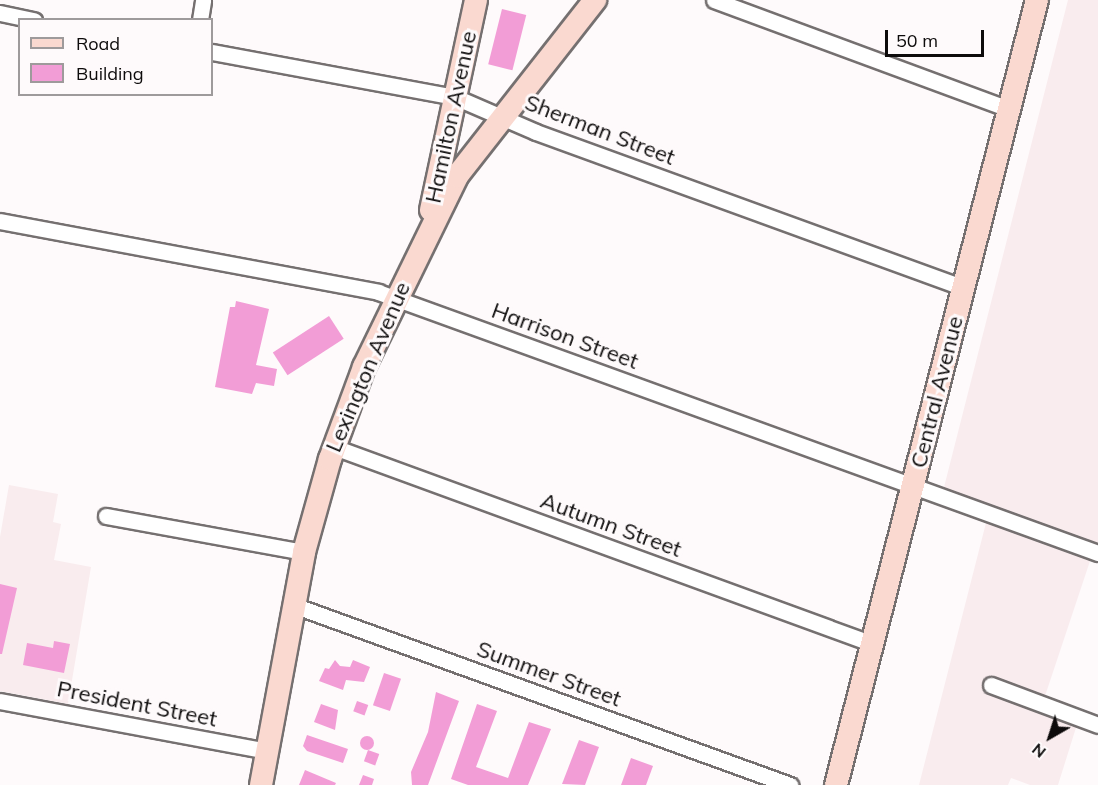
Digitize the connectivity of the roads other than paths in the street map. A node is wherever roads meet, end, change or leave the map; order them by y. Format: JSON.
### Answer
{"nodes":[{"id":1,"x":203,"y":0,"type":"edge"},
{"id":2,"x":476,"y":0,"type":"edge"},
{"id":3,"x":595,"y":0,"type":"edge"},
{"id":4,"x":714,"y":0,"type":"edge"},
{"id":5,"x":1037,"y":0,"type":"edge"},
{"id":6,"x":0,"y":13,"type":"edge"},
{"id":7,"x":24,"y":18,"type":"edge"},
{"id":8,"x":200,"y":18,"type":"edge"},
{"id":9,"x":213,"y":52,"type":"edge"},
{"id":10,"x":455,"y":97,"type":"junction"},
{"id":11,"x":1009,"y":109,"type":"junction"},
{"id":12,"x":504,"y":117,"type":"junction"},
{"id":13,"x":0,"y":221,"type":"edge"},
{"id":14,"x":426,"y":234,"type":"junction"},
{"id":15,"x":963,"y":287,"type":"junction"},
{"id":16,"x":396,"y":298,"type":"junction"},
{"id":17,"x":334,"y":447,"type":"junction"},
{"id":18,"x":913,"y":485,"type":"junction"},
{"id":19,"x":106,"y":516,"type":"dead end"},
{"id":20,"x":304,"y":552,"type":"junction"},
{"id":21,"x":1098,"y":553,"type":"edge"},
{"id":22,"x":293,"y":605,"type":"junction"},
{"id":23,"x":873,"y":644,"type":"junction"},
{"id":24,"x":991,"y":685,"type":"dead end"},
{"id":25,"x":0,"y":701,"type":"edge"},
{"id":26,"x":1098,"y":725,"type":"edge"},
{"id":27,"x":266,"y":751,"type":"junction"},
{"id":28,"x":261,"y":785,"type":"edge"},
{"id":29,"x":790,"y":785,"type":"edge"},
{"id":30,"x":837,"y":785,"type":"edge"}],
"edges":[{"from":1,"to":8,"type":"street"},
{"from":2,"to":10,"type":"main road","name":"Hamilton Avenue"},
{"from":3,"to":12,"type":"main road","name":"Lexington Avenue"},
{"from":4,"to":11,"type":"street"},
{"from":5,"to":11,"type":"main road","name":"Central Avenue"},
{"from":6,"to":7,"type":"street"},
{"from":9,"to":10,"type":"street","name":"Sherman Street"},
{"from":10,"to":12,"type":"street","name":"Sherman Street"},
{"from":10,"to":14,"type":"main road","name":"Hamilton Avenue"},
{"from":11,"to":15,"type":"main road","name":"Central Avenue"},
{"from":12,"to":14,"type":"main road","name":"Lexington Avenue"},
{"from":12,"to":15,"type":"street","name":"Sherman Street"},
{"from":13,"to":16,"type":"street","name":"Harrison Street"},
{"from":14,"to":16,"type":"main road","name":"Lexington Avenue"},
{"from":15,"to":18,"type":"main road","name":"Central Avenue"},
{"from":16,"to":17,"type":"main road","name":"Lexington Avenue"},
{"from":16,"to":18,"type":"street","name":"Harrison Street"},
{"from":17,"to":20,"type":"main road","name":"Lexington Avenue"},
{"from":17,"to":23,"type":"street","name":"Autumn Street"},
{"from":18,"to":21,"type":"street","name":"Harrison Street"},
{"from":18,"to":23,"type":"main road","name":"Central Avenue"},
{"from":19,"to":20,"type":"street"},
{"from":20,"to":22,"type":"main road","name":"Lexington Avenue"},
{"from":22,"to":27,"type":"main road","name":"Lexington Avenue"},
{"from":22,"to":29,"type":"street","name":"Summer Street"},
{"from":23,"to":30,"type":"main road","name":"Central Avenue"},
{"from":24,"to":26,"type":"street"},
{"from":25,"to":27,"type":"street","name":"President Street"},
{"from":27,"to":28,"type":"main road","name":"Lexington Avenue"}]}
